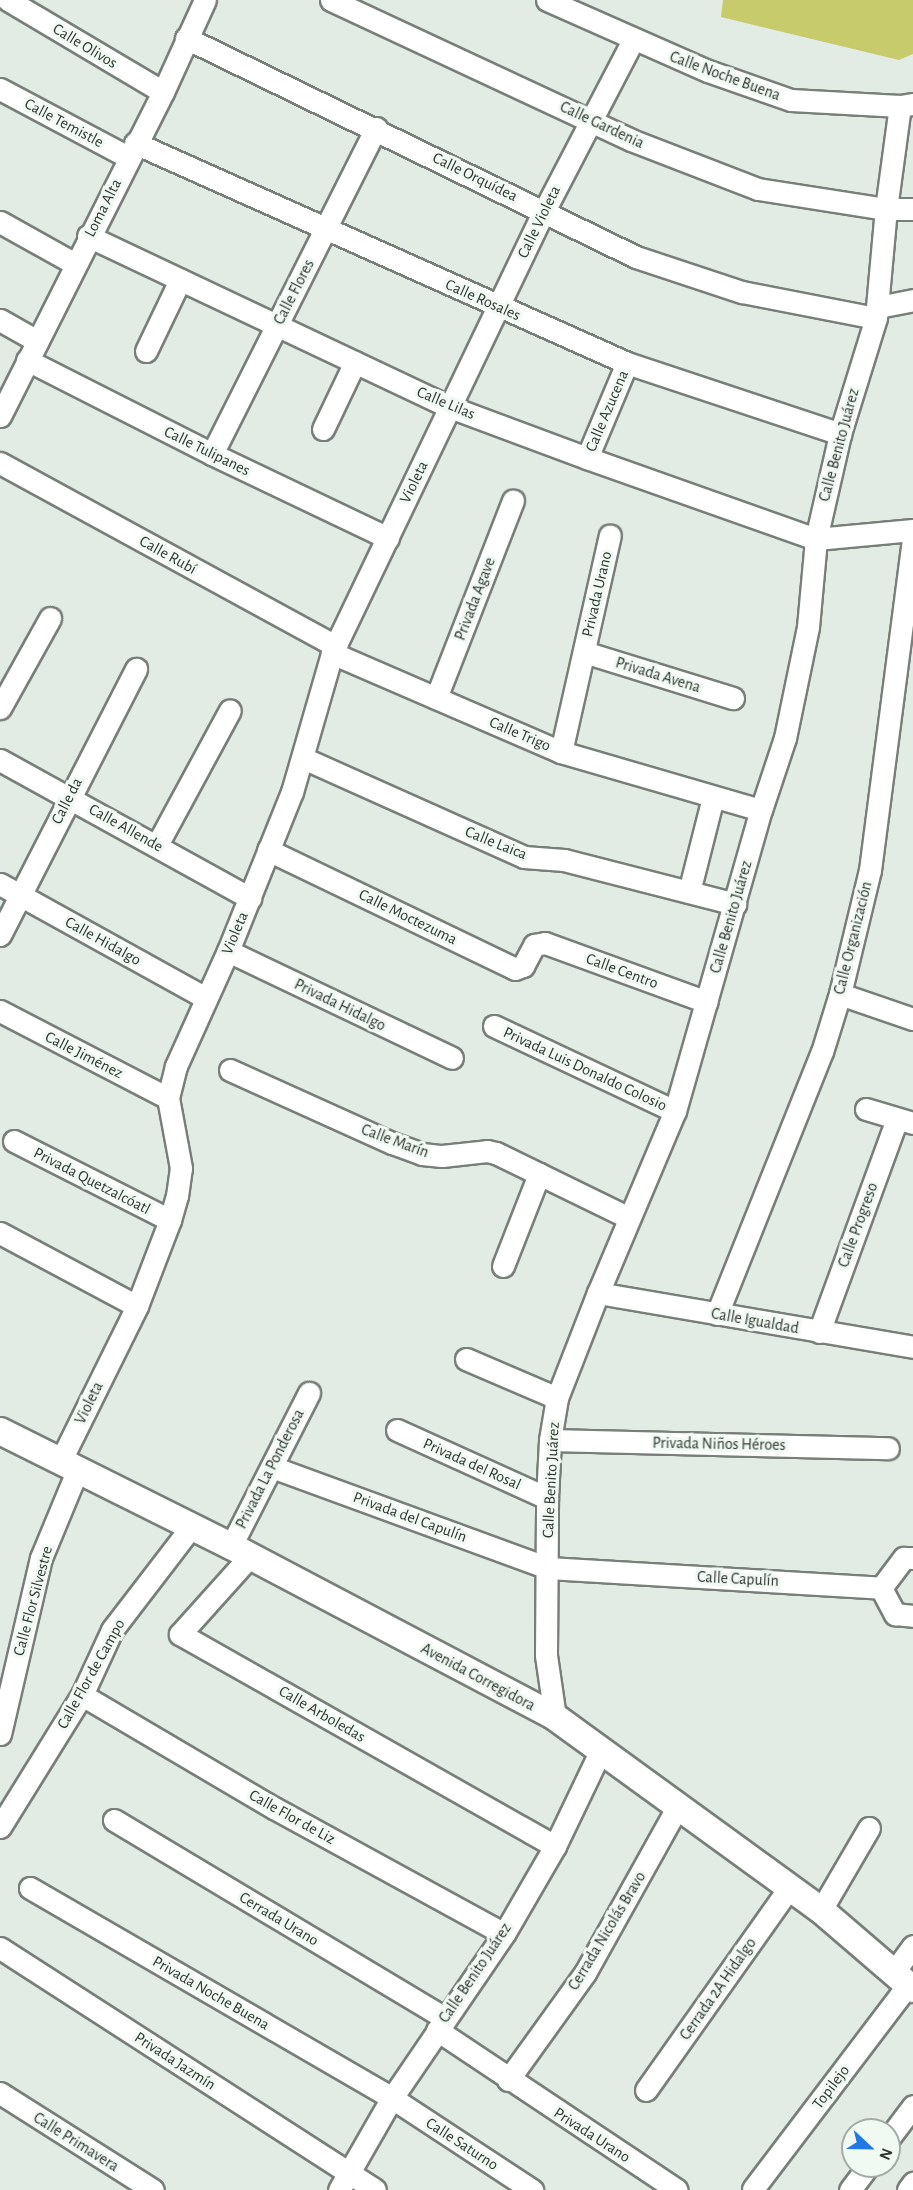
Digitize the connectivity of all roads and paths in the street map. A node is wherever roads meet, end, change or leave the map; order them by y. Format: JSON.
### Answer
{"nodes":[{"id":1,"x":8,"y":0,"type":"edge"},
{"id":2,"x":205,"y":0,"type":"edge"},
{"id":3,"x":331,"y":0,"type":"edge"},
{"id":4,"x":547,"y":0,"type":"edge"},
{"id":5,"x":186,"y":38,"type":"junction"},
{"id":6,"x":633,"y":40,"type":"junction"},
{"id":7,"x":0,"y":89,"type":"edge"},
{"id":8,"x":163,"y":92,"type":"junction"},
{"id":9,"x":907,"y":105,"type":"edge"},
{"id":10,"x":591,"y":121,"type":"junction"},
{"id":11,"x":376,"y":128,"type":"junction"},
{"id":12,"x":132,"y":150,"type":"junction"},
{"id":13,"x":886,"y":209,"type":"junction"},
{"id":14,"x":913,"y":209,"type":"edge"},
{"id":15,"x":544,"y":211,"type":"junction"},
{"id":16,"x":0,"y":222,"type":"edge"},
{"id":17,"x":326,"y":230,"type":"junction"},
{"id":18,"x":88,"y":236,"type":"junction"},
{"id":19,"x":75,"y":264,"type":"junction"},
{"id":20,"x":180,"y":280,"type":"junction"},
{"id":21,"x":913,"y":300,"type":"edge"},
{"id":22,"x":498,"y":306,"type":"junction"},
{"id":23,"x":877,"y":313,"type":"junction"},
{"id":24,"x":0,"y":320,"type":"edge"},
{"id":25,"x":277,"y":325,"type":"junction"},
{"id":26,"x":37,"y":341,"type":"junction"},
{"id":27,"x":146,"y":351,"type":"dead end"},
{"id":28,"x":27,"y":360,"type":"junction"},
{"id":29,"x":355,"y":362,"type":"junction"},
{"id":30,"x":627,"y":363,"type":"junction"},
{"id":31,"x":450,"y":407,"type":"junction"},
{"id":32,"x":0,"y":416,"type":"edge"},
{"id":33,"x":323,"y":429,"type":"dead end"},
{"id":34,"x":840,"y":434,"type":"junction"},
{"id":35,"x":212,"y":454,"type":"junction"},
{"id":36,"x":587,"y":458,"type":"junction"},
{"id":37,"x":0,"y":463,"type":"edge"},
{"id":38,"x":513,"y":500,"type":"dead end"},
{"id":39,"x":913,"y":530,"type":"edge"},
{"id":40,"x":610,"y":535,"type":"dead end"},
{"id":41,"x":388,"y":538,"type":"junction"},
{"id":42,"x":816,"y":539,"type":"junction"},
{"id":43,"x":913,"y":541,"type":"edge"},
{"id":44,"x":50,"y":618,"type":"dead end"},
{"id":45,"x":334,"y":650,"type":"junction"},
{"id":46,"x":584,"y":652,"type":"junction"},
{"id":47,"x":136,"y":669,"type":"dead end"},
{"id":48,"x":436,"y":698,"type":"junction"},
{"id":49,"x":732,"y":698,"type":"dead end"},
{"id":50,"x":0,"y":708,"type":"edge"},
{"id":51,"x":230,"y":710,"type":"dead end"},
{"id":52,"x":561,"y":752,"type":"junction"},
{"id":53,"x":303,"y":758,"type":"junction"},
{"id":54,"x":0,"y":760,"type":"edge"},
{"id":55,"x":69,"y":796,"type":"junction"},
{"id":56,"x":713,"y":797,"type":"junction"},
{"id":57,"x":760,"y":810,"type":"junction"},
{"id":58,"x":157,"y":845,"type":"junction"},
{"id":59,"x":268,"y":850,"type":"junction"},
{"id":60,"x":0,"y":884,"type":"edge"},
{"id":61,"x":689,"y":892,"type":"junction"},
{"id":62,"x":20,"y":896,"type":"junction"},
{"id":63,"x":250,"y":898,"type":"junction"},
{"id":64,"x":735,"y":904,"type":"junction"},
{"id":65,"x":0,"y":935,"type":"edge"},
{"id":66,"x":537,"y":943,"type":"joint"},
{"id":67,"x":228,"y":951,"type":"junction"},
{"id":68,"x":840,"y":994,"type":"junction"},
{"id":69,"x":206,"y":998,"type":"junction"},
{"id":70,"x":706,"y":1002,"type":"junction"},
{"id":71,"x":0,"y":1011,"type":"edge"},
{"id":72,"x":913,"y":1018,"type":"edge"},
{"id":73,"x":494,"y":1026,"type":"dead end"},
{"id":74,"x":452,"y":1058,"type":"dead end"},
{"id":75,"x":230,"y":1070,"type":"dead end"},
{"id":76,"x":168,"y":1098,"type":"junction"},
{"id":77,"x":866,"y":1109,"type":"dead end"},
{"id":78,"x":675,"y":1112,"type":"junction"},
{"id":79,"x":905,"y":1121,"type":"edge"},
{"id":80,"x":14,"y":1140,"type":"dead end"},
{"id":81,"x":539,"y":1174,"type":"junction"},
{"id":82,"x":629,"y":1218,"type":"junction"},
{"id":83,"x":170,"y":1221,"type":"junction"},
{"id":84,"x":0,"y":1233,"type":"edge"},
{"id":85,"x":503,"y":1266,"type":"dead end"},
{"id":86,"x":598,"y":1293,"type":"junction"},
{"id":87,"x":137,"y":1306,"type":"junction"},
{"id":88,"x":717,"y":1314,"type":"junction"},
{"id":89,"x":819,"y":1332,"type":"junction"},
{"id":90,"x":913,"y":1347,"type":"edge"},
{"id":91,"x":466,"y":1359,"type":"dead end"},
{"id":92,"x":309,"y":1393,"type":"dead end"},
{"id":93,"x":557,"y":1398,"type":"junction"},
{"id":94,"x":397,"y":1430,"type":"dead end"},
{"id":95,"x":0,"y":1431,"type":"edge"},
{"id":96,"x":550,"y":1440,"type":"junction"},
{"id":97,"x":888,"y":1448,"type":"dead end"},
{"id":98,"x":68,"y":1466,"type":"junction"},
{"id":99,"x":272,"y":1467,"type":"junction"},
{"id":100,"x":547,"y":1498,"type":"junction"},
{"id":101,"x":191,"y":1527,"type":"junction"},
{"id":102,"x":240,"y":1551,"type":"junction"},
{"id":103,"x":913,"y":1558,"type":"edge"},
{"id":104,"x":548,"y":1568,"type":"junction"},
{"id":105,"x":881,"y":1588,"type":"junction"},
{"id":106,"x":913,"y":1616,"type":"edge"},
{"id":107,"x":82,"y":1695,"type":"junction"},
{"id":108,"x":555,"y":1717,"type":"junction"},
{"id":109,"x":0,"y":1734,"type":"edge"},
{"id":110,"x":601,"y":1750,"type":"junction"},
{"id":111,"x":677,"y":1808,"type":"junction"},
{"id":112,"x":114,"y":1820,"type":"dead end"},
{"id":113,"x":0,"y":1827,"type":"edge"},
{"id":114,"x":869,"y":1828,"type":"dead end"},
{"id":115,"x":555,"y":1846,"type":"junction"},
{"id":116,"x":30,"y":1888,"type":"dead end"},
{"id":117,"x":789,"y":1888,"type":"junction"},
{"id":118,"x":821,"y":1910,"type":"junction"},
{"id":119,"x":504,"y":1934,"type":"junction"},
{"id":120,"x":913,"y":1946,"type":"edge"},
{"id":121,"x":0,"y":1948,"type":"edge"},
{"id":122,"x":905,"y":1982,"type":"edge"},
{"id":123,"x":441,"y":2024,"type":"junction"},
{"id":124,"x":508,"y":2080,"type":"junction"},
{"id":125,"x":646,"y":2090,"type":"dead end"},
{"id":126,"x":0,"y":2093,"type":"edge"},
{"id":127,"x":392,"y":2098,"type":"junction"},
{"id":128,"x":913,"y":2106,"type":"edge"},
{"id":129,"x":901,"y":2122,"type":"edge"},
{"id":130,"x":858,"y":2178,"type":"edge"},
{"id":131,"x":344,"y":2182,"type":"edge"},
{"id":132,"x":913,"y":2183,"type":"edge"},
{"id":133,"x":753,"y":2189,"type":"edge"},
{"id":134,"x":153,"y":2190,"type":"edge"},
{"id":135,"x":375,"y":2190,"type":"edge"},
{"id":136,"x":532,"y":2190,"type":"edge"},
{"id":137,"x":677,"y":2190,"type":"edge"},
{"id":138,"x":849,"y":2190,"type":"edge"},
{"id":139,"x":908,"y":2190,"type":"edge"}],
"edges":[{"from":1,"to":8,"type":"street","name":"Calle Olivos"},
{"from":2,"to":5,"type":"street","name":"Loma Alta"},
{"from":3,"to":10,"type":"street","name":"Calle Gardenia"},
{"from":4,"to":6,"type":"street","name":"Calle Noche Buena"},
{"from":5,"to":8,"type":"street","name":"Loma Alta"},
{"from":5,"to":11,"type":"street","name":"Calle Orquídea"},
{"from":6,"to":9,"type":"street","name":"Calle Noche Buena"},
{"from":6,"to":10,"type":"street","name":"Calle Violeta"},
{"from":7,"to":12,"type":"street","name":"Calle Temistle"},
{"from":8,"to":12,"type":"street","name":"Loma Alta"},
{"from":9,"to":13,"type":"street","name":"Calle Benito Juárez"},
{"from":10,"to":13,"type":"street","name":"Calle Gardenia"},
{"from":10,"to":15,"type":"street","name":"Calle Violeta"},
{"from":11,"to":15,"type":"street","name":"Calle Orquídea"},
{"from":11,"to":17,"type":"street","name":"Calle Flores"},
{"from":12,"to":17,"type":"street","name":"Calle Rosales"},
{"from":12,"to":18,"type":"street","name":"Loma Alta"},
{"from":13,"to":14,"type":"street","name":"Calle Gardenia"},
{"from":13,"to":23,"type":"street","name":"Calle Benito Juárez"},
{"from":15,"to":22,"type":"street","name":"Calle Violeta"},
{"from":15,"to":23,"type":"street","name":"Calle Orquídea"},
{"from":16,"to":19,"type":"street"},
{"from":17,"to":22,"type":"street","name":"Calle Rosales"},
{"from":17,"to":25,"type":"street","name":"Calle Flores"},
{"from":18,"to":19,"type":"street","name":"Loma Alta"},
{"from":18,"to":20,"type":"street","name":"Calle Lilas"},
{"from":19,"to":26,"type":"street","name":"Loma Alta"},
{"from":20,"to":25,"type":"street","name":"Calle Lilas"},
{"from":20,"to":27,"type":"street"},
{"from":21,"to":23,"type":"street"},
{"from":22,"to":30,"type":"street","name":"Calle Rosales"},
{"from":22,"to":31,"type":"street","name":"Calle Violeta"},
{"from":23,"to":34,"type":"street","name":"Calle Benito Juárez"},
{"from":24,"to":26,"type":"street"},
{"from":25,"to":29,"type":"street","name":"Calle Lilas"},
{"from":25,"to":35,"type":"street","name":"Calle Flores"},
{"from":26,"to":28,"type":"street","name":"Loma Alta"},
{"from":28,"to":32,"type":"street","name":"Loma Alta"},
{"from":28,"to":35,"type":"street","name":"Calle Tulipanes"},
{"from":29,"to":31,"type":"street","name":"Calle Lilas"},
{"from":29,"to":33,"type":"street"},
{"from":30,"to":34,"type":"street","name":"Calle Rosales"},
{"from":30,"to":36,"type":"street","name":"Calle Azucena"},
{"from":31,"to":36,"type":"street","name":"Calle Lilas"},
{"from":31,"to":41,"type":"street","name":"Violeta"},
{"from":34,"to":42,"type":"street","name":"Calle Benito Juárez"},
{"from":35,"to":41,"type":"street","name":"Calle Tulipanes"},
{"from":36,"to":42,"type":"street","name":"Calle Lilas"},
{"from":37,"to":45,"type":"street","name":"Calle Rubí"},
{"from":38,"to":48,"type":"street","name":"Privada Agave"},
{"from":39,"to":42,"type":"street"},
{"from":40,"to":46,"type":"street","name":"Privada Urano"},
{"from":41,"to":45,"type":"street","name":"Violeta"},
{"from":42,"to":57,"type":"street","name":"Calle Benito Juárez"},
{"from":43,"to":68,"type":"street","name":"Calle Organización"},
{"from":44,"to":50,"type":"street"},
{"from":45,"to":48,"type":"street","name":"Calle Trigo"},
{"from":45,"to":53,"type":"street","name":"Violeta"},
{"from":46,"to":49,"type":"street","name":"Privada Avena"},
{"from":46,"to":52,"type":"street","name":"Privada Urano"},
{"from":47,"to":55,"type":"street","name":"Calle da"},
{"from":48,"to":52,"type":"street","name":"Calle Trigo"},
{"from":51,"to":58,"type":"street"},
{"from":52,"to":56,"type":"street","name":"Calle Trigo"},
{"from":53,"to":59,"type":"street","name":"Violeta"},
{"from":53,"to":61,"type":"street","name":"Calle Laica"},
{"from":54,"to":55,"type":"street","name":"Calle Allende"},
{"from":55,"to":58,"type":"street","name":"Calle Allende"},
{"from":55,"to":62,"type":"street","name":"Calle da"},
{"from":56,"to":57,"type":"street","name":"Calle Trigo"},
{"from":56,"to":61,"type":"street"},
{"from":57,"to":64,"type":"street","name":"Calle Benito Juárez"},
{"from":58,"to":63,"type":"street","name":"Calle Allende"},
{"from":59,"to":63,"type":"street","name":"Violeta"},
{"from":59,"to":66,"type":"street","name":"Calle Moctezuma"},
{"from":60,"to":62,"type":"street","name":"Calle Hidalgo"},
{"from":61,"to":64,"type":"street","name":"Calle Laica"},
{"from":62,"to":65,"type":"street","name":"Calle da"},
{"from":62,"to":69,"type":"street","name":"Calle Hidalgo"},
{"from":63,"to":67,"type":"street","name":"Violeta"},
{"from":64,"to":70,"type":"street","name":"Calle Benito Juárez"},
{"from":66,"to":70,"type":"street","name":"Calle Centro"},
{"from":67,"to":69,"type":"street","name":"Violeta"},
{"from":67,"to":74,"type":"street","name":"Privada Hidalgo"},
{"from":68,"to":72,"type":"street"},
{"from":68,"to":88,"type":"street","name":"Calle Organización"},
{"from":69,"to":76,"type":"street","name":"Violeta"},
{"from":70,"to":78,"type":"street","name":"Calle Benito Juárez"},
{"from":71,"to":76,"type":"street","name":"Calle Jiménez"},
{"from":73,"to":78,"type":"street","name":"Privada Luis Donaldo Colosio"},
{"from":75,"to":81,"type":"street","name":"Calle Marín"},
{"from":76,"to":83,"type":"street","name":"Violeta"},
{"from":77,"to":79,"type":"street","name":"Calle Progreso"},
{"from":78,"to":82,"type":"street","name":"Calle Benito Juárez"},
{"from":79,"to":89,"type":"street","name":"Calle Progreso"},
{"from":80,"to":83,"type":"street","name":"Privada Quetzalcóatl"},
{"from":81,"to":82,"type":"street","name":"Calle Marín"},
{"from":81,"to":85,"type":"street"},
{"from":82,"to":86,"type":"street","name":"Calle Benito Juárez"},
{"from":83,"to":87,"type":"street","name":"Violeta"},
{"from":84,"to":87,"type":"street"},
{"from":86,"to":88,"type":"street","name":"Calle Igualdad"},
{"from":86,"to":93,"type":"street","name":"Calle Benito Juárez"},
{"from":87,"to":98,"type":"street","name":"Violeta"},
{"from":88,"to":89,"type":"street","name":"Calle Igualdad"},
{"from":89,"to":90,"type":"street","name":"Calle Igualdad"},
{"from":91,"to":93,"type":"street"},
{"from":92,"to":99,"type":"street","name":"Privada La Ponderosa"},
{"from":93,"to":96,"type":"street","name":"Calle Benito Juárez"},
{"from":94,"to":100,"type":"street","name":"Privada del Rosal"},
{"from":95,"to":98,"type":"main road","name":"Avenida Corregidora"},
{"from":96,"to":97,"type":"street","name":"Privada Niños Héroes"},
{"from":96,"to":100,"type":"street","name":"Calle Benito Juárez"},
{"from":98,"to":101,"type":"main road","name":"Avenida Corregidora"},
{"from":98,"to":109,"type":"street","name":"Calle Flor Silvestre"},
{"from":99,"to":102,"type":"street","name":"Privada La Ponderosa"},
{"from":99,"to":104,"type":"street","name":"Privada del Capulín"},
{"from":100,"to":104,"type":"street","name":"Calle Benito Juárez"},
{"from":101,"to":102,"type":"main road","name":"Avenida Corregidora"},
{"from":101,"to":107,"type":"street","name":"Calle Flor de Campo"},
{"from":102,"to":108,"type":"main road","name":"Avenida Corregidora"},
{"from":102,"to":115,"type":"street","name":"Calle Arboledas"},
{"from":103,"to":105,"type":"street"},
{"from":104,"to":105,"type":"street","name":"Calle Capulín"},
{"from":104,"to":108,"type":"street","name":"Calle Benito Juárez"},
{"from":105,"to":106,"type":"street"},
{"from":107,"to":113,"type":"street","name":"Calle Flor de Campo"},
{"from":107,"to":119,"type":"street","name":"Calle Flor de Liz"},
{"from":108,"to":110,"type":"main road","name":"Avenida Corregidora"},
{"from":110,"to":111,"type":"main road","name":"Avenida Corregidora"},
{"from":110,"to":115,"type":"street","name":"Calle Benito Juárez"},
{"from":111,"to":117,"type":"main road","name":"Avenida Corregidora"},
{"from":111,"to":124,"type":"street","name":"Cerrada Nicolás Bravo"},
{"from":112,"to":123,"type":"street","name":"Cerrada Urano"},
{"from":114,"to":118,"type":"street"},
{"from":115,"to":119,"type":"street","name":"Calle Benito Juárez"},
{"from":116,"to":127,"type":"street","name":"Privada Noche Buena"},
{"from":117,"to":118,"type":"main road","name":"Avenida Corregidora"},
{"from":117,"to":125,"type":"street","name":"Cerrada 2A Hidalgo"},
{"from":118,"to":122,"type":"main road","name":"Avenida Corregidora"},
{"from":119,"to":123,"type":"street","name":"Calle Benito Juárez"},
{"from":120,"to":122,"type":"street","name":"Topilejo"},
{"from":121,"to":131,"type":"street","name":"Privada Jazmín"},
{"from":122,"to":133,"type":"street","name":"Topilejo"},
{"from":123,"to":124,"type":"street","name":"Cerrada Urano"},
{"from":123,"to":127,"type":"street","name":"Calle Benito Juárez"},
{"from":124,"to":137,"type":"street","name":"Privada Urano"},
{"from":126,"to":134,"type":"street","name":"Calle Primavera"},
{"from":127,"to":131,"type":"street","name":"Calle Benito Juárez"},
{"from":127,"to":136,"type":"street","name":"Calle Saturno"},
{"from":128,"to":129,"type":"street"},
{"from":130,"to":138,"type":"street"},
{"from":131,"to":135,"type":"street","name":"Privada Jazmín"},
{"from":132,"to":139,"type":"street"}]}
